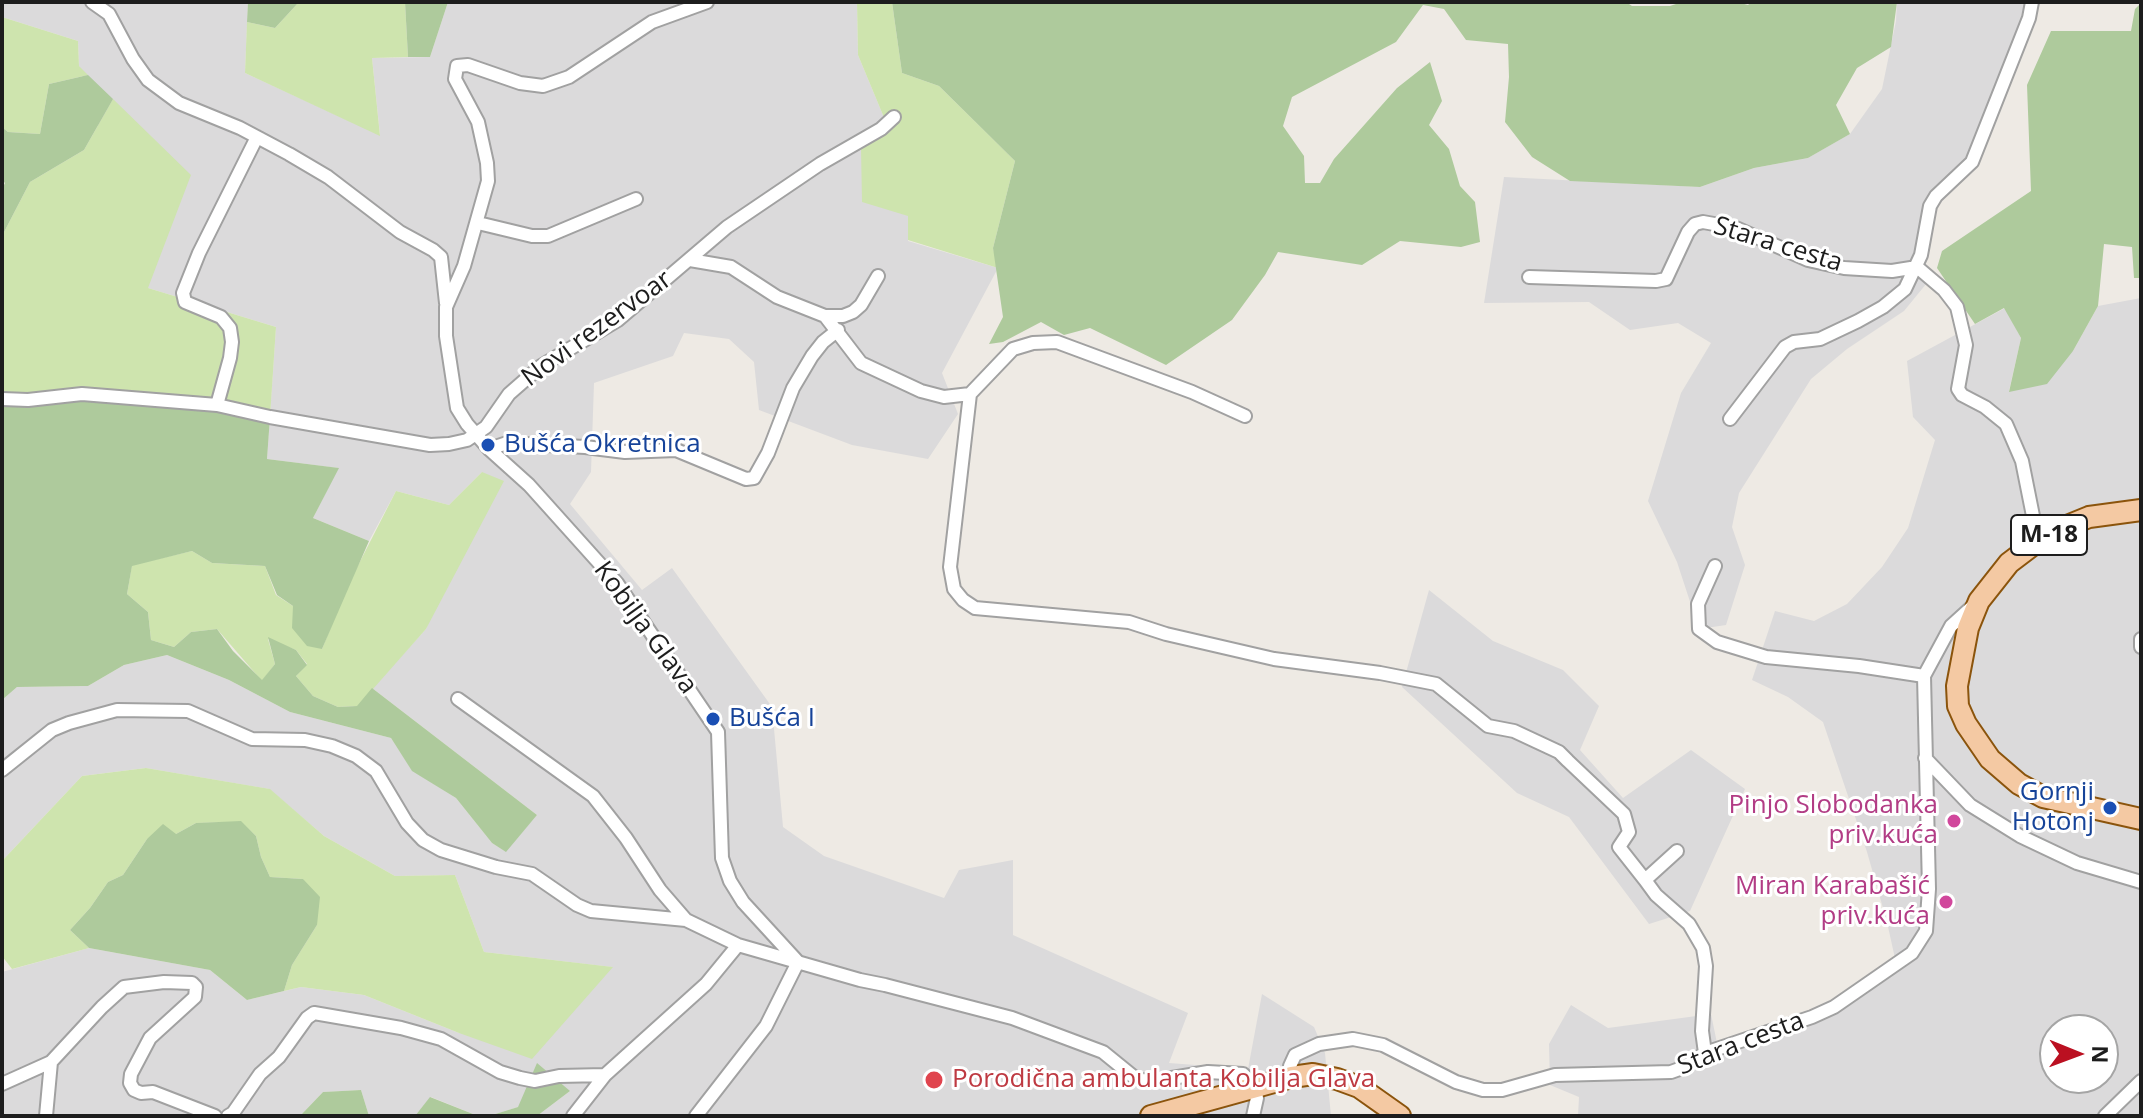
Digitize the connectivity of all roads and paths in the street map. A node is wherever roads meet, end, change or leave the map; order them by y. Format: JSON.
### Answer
{"nodes":[{"id":1,"x":92,"y":2,"type":"edge"},
{"id":2,"x":707,"y":2,"type":"edge"},
{"id":3,"x":2032,"y":2,"type":"edge"},
{"id":4,"x":894,"y":117,"type":"dead end"},
{"id":5,"x":257,"y":137,"type":"junction"},
{"id":6,"x":636,"y":199,"type":"dead end"},
{"id":7,"x":478,"y":223,"type":"junction"},
{"id":8,"x":690,"y":260,"type":"junction"},
{"id":9,"x":1917,"y":267,"type":"junction"},
{"id":10,"x":878,"y":276,"type":"dead end"},
{"id":11,"x":1529,"y":277,"type":"dead end"},
{"id":12,"x":446,"y":307,"type":"junction"},
{"id":13,"x":825,"y":316,"type":"junction"},
{"id":14,"x":838,"y":330,"type":"junction"},
{"id":15,"x":970,"y":394,"type":"junction"},
{"id":16,"x":2,"y":399,"type":"edge"},
{"id":17,"x":217,"y":405,"type":"junction"},
{"id":18,"x":1245,"y":416,"type":"dead end"},
{"id":19,"x":1730,"y":419,"type":"dead end"},
{"id":20,"x":476,"y":435,"type":"junction"},
{"id":21,"x":489,"y":449,"type":"junction"},
{"id":22,"x":2141,"y":510,"type":"edge"},
{"id":23,"x":2038,"y":541,"type":"junction"},
{"id":24,"x":1715,"y":566,"type":"dead end"},
{"id":25,"x":1979,"y":601,"type":"junction"},
{"id":26,"x":2141,"y":639,"type":"edge"},
{"id":27,"x":2141,"y":647,"type":"edge"},
{"id":28,"x":1924,"y":676,"type":"junction"},
{"id":29,"x":458,"y":699,"type":"dead end"},
{"id":30,"x":1925,"y":758,"type":"junction"},
{"id":31,"x":2,"y":770,"type":"edge"},
{"id":32,"x":2141,"y":819,"type":"edge"},
{"id":33,"x":1677,"y":851,"type":"dead end"},
{"id":34,"x":1645,"y":880,"type":"junction"},
{"id":35,"x":2141,"y":882,"type":"edge"},
{"id":36,"x":686,"y":920,"type":"junction"},
{"id":37,"x":738,"y":945,"type":"junction"},
{"id":38,"x":798,"y":962,"type":"junction"},
{"id":39,"x":1705,"y":1053,"type":"junction"},
{"id":40,"x":51,"y":1062,"type":"junction"},
{"id":41,"x":605,"y":1075,"type":"junction"},
{"id":42,"x":1292,"y":1077,"type":"junction"},
{"id":43,"x":2141,"y":1081,"type":"edge"},
{"id":44,"x":2,"y":1084,"type":"edge"},
{"id":45,"x":1255,"y":1087,"type":"junction"},
{"id":46,"x":46,"y":1116,"type":"edge"},
{"id":47,"x":215,"y":1116,"type":"edge"},
{"id":48,"x":228,"y":1116,"type":"edge"},
{"id":49,"x":573,"y":1116,"type":"edge"},
{"id":50,"x":696,"y":1116,"type":"edge"},
{"id":51,"x":1151,"y":1116,"type":"edge"},
{"id":52,"x":1253,"y":1116,"type":"edge"},
{"id":53,"x":1400,"y":1116,"type":"edge"},
{"id":54,"x":2105,"y":1116,"type":"edge"}],
"edges":[{"from":1,"to":5,"type":"street"},
{"from":2,"to":7,"type":"street"},
{"from":3,"to":9,"type":"street"},
{"from":4,"to":8,"type":"street","name":"Novi rezervoar"},
{"from":5,"to":12,"type":"street","name":"Kobilja Glava"},
{"from":5,"to":17,"type":"street"},
{"from":6,"to":7,"type":"street"},
{"from":7,"to":12,"type":"street"},
{"from":8,"to":13,"type":"street","name":"Novi rezervoar"},
{"from":8,"to":20,"type":"street","name":"Novi rezervoar"},
{"from":9,"to":11,"type":"street","name":"Stara cesta"},
{"from":9,"to":19,"type":"street"},
{"from":9,"to":23,"type":"street"},
{"from":10,"to":13,"type":"street"},
{"from":12,"to":20,"type":"street","name":"Kobilja Glava"},
{"from":13,"to":14,"type":"street","name":"Novi rezervoar"},
{"from":14,"to":15,"type":"street","name":"Novi rezervoar"},
{"from":14,"to":21,"type":"street"},
{"from":15,"to":18,"type":"street"},
{"from":15,"to":34,"type":"street"},
{"from":16,"to":17,"type":"street"},
{"from":17,"to":20,"type":"street"},
{"from":20,"to":21,"type":"street","name":"Kobilja Glava"},
{"from":21,"to":38,"type":"street","name":"Kobilja Glava"},
{"from":22,"to":23,"type":"main road","number":"M-18"},
{"from":23,"to":25,"type":"main road","number":"M-18"},
{"from":24,"to":28,"type":"street"},
{"from":25,"to":28,"type":"street","name":"Stara cesta"},
{"from":25,"to":32,"type":"main road","number":"M-18"},
{"from":26,"to":27,"type":"street"},
{"from":28,"to":30,"type":"street","name":"Stara cesta"},
{"from":29,"to":36,"type":"street"},
{"from":30,"to":35,"type":"street"},
{"from":30,"to":39,"type":"street","name":"Stara cesta"},
{"from":31,"to":36,"type":"street"},
{"from":33,"to":34,"type":"street"},
{"from":34,"to":39,"type":"street"},
{"from":36,"to":37,"type":"street"},
{"from":37,"to":38,"type":"street"},
{"from":37,"to":41,"type":"street"},
{"from":38,"to":45,"type":"street"},
{"from":38,"to":50,"type":"street"},
{"from":39,"to":42,"type":"street","name":"Stara cesta"},
{"from":40,"to":44,"type":"street"},
{"from":40,"to":46,"type":"street"},
{"from":40,"to":47,"type":"street"},
{"from":41,"to":48,"type":"street"},
{"from":41,"to":49,"type":"street"},
{"from":42,"to":45,"type":"main road"},
{"from":42,"to":53,"type":"main road"},
{"from":43,"to":54,"type":"street"},
{"from":45,"to":51,"type":"main road"},
{"from":45,"to":52,"type":"street"}]}
